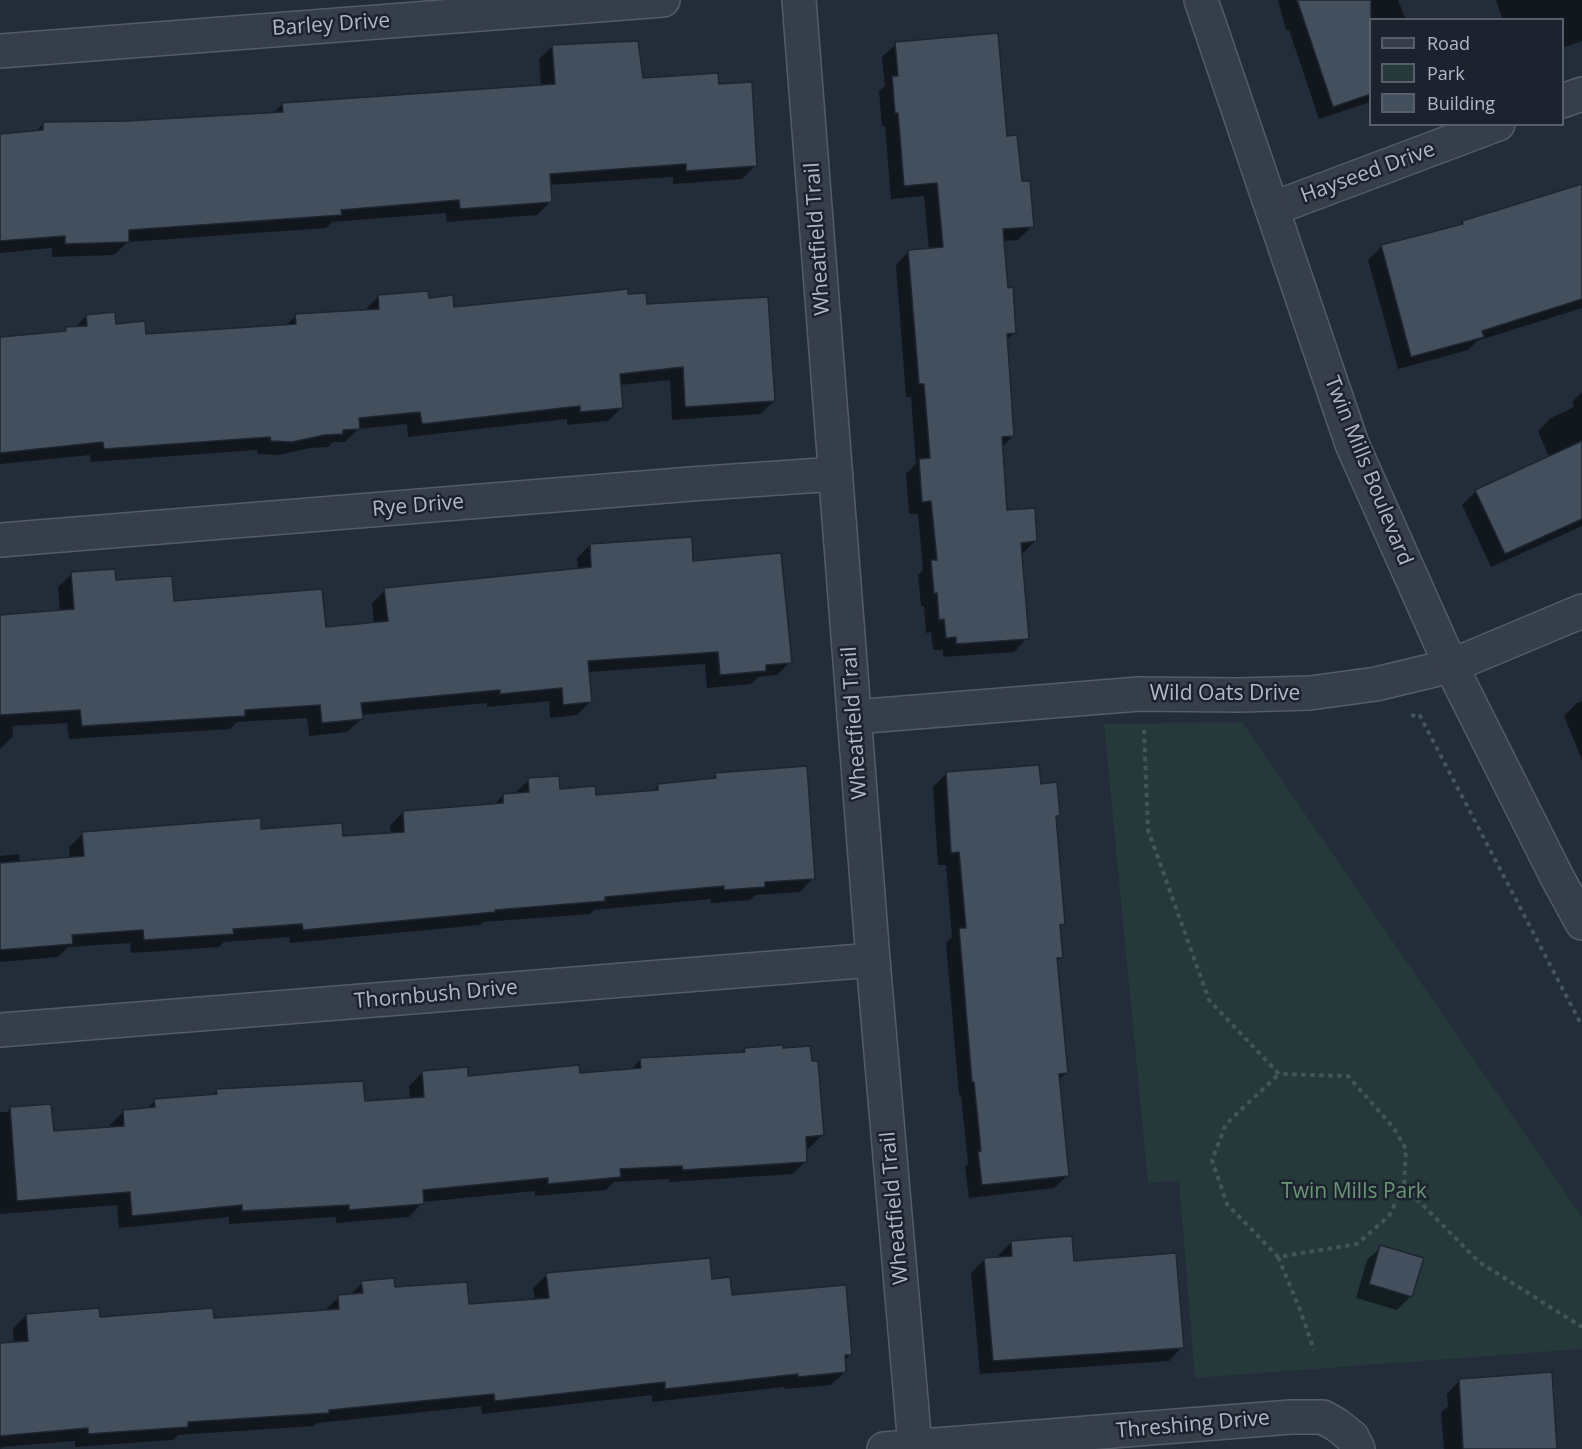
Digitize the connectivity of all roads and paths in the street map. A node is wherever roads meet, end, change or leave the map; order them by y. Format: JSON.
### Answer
{"nodes":[{"id":1,"x":663,"y":0,"type":"edge"},
{"id":2,"x":799,"y":0,"type":"edge"},
{"id":3,"x":1201,"y":0,"type":"edge"},
{"id":4,"x":0,"y":51,"type":"edge"},
{"id":5,"x":1582,"y":94,"type":"edge"},
{"id":6,"x":1564,"y":101,"type":"edge"},
{"id":7,"x":1493,"y":126,"type":"edge"},
{"id":8,"x":1272,"y":208,"type":"junction"},
{"id":9,"x":836,"y":474,"type":"junction"},
{"id":10,"x":0,"y":540,"type":"edge"},
{"id":11,"x":1582,"y":611,"type":"edge"},
{"id":12,"x":1451,"y":666,"type":"junction"},
{"id":13,"x":1407,"y":716,"type":"dead end"},
{"id":14,"x":854,"y":717,"type":"junction"},
{"id":15,"x":1154,"y":731,"type":"dead end"},
{"id":16,"x":1582,"y":923,"type":"edge"},
{"id":17,"x":873,"y":960,"type":"junction"},
{"id":18,"x":1582,"y":1026,"type":"edge"},
{"id":19,"x":0,"y":1030,"type":"edge"},
{"id":20,"x":1279,"y":1074,"type":"junction"},
{"id":21,"x":1404,"y":1186,"type":"junction"},
{"id":22,"x":1278,"y":1257,"type":"junction"},
{"id":23,"x":1582,"y":1327,"type":"edge"},
{"id":24,"x":1314,"y":1350,"type":"dead end"},
{"id":25,"x":1355,"y":1443,"type":"edge"},
{"id":26,"x":900,"y":1448,"type":"edge"}],
"edges":[{"from":1,"to":4,"type":"street","name":"Barley Drive"},
{"from":2,"to":9,"type":"street","name":"Wheatfield Trail"},
{"from":3,"to":8,"type":"street","name":"Twin Mills Boulevard"},
{"from":5,"to":6,"type":"street"},
{"from":7,"to":8,"type":"street","name":"Hayseed Drive"},
{"from":8,"to":12,"type":"street","name":"Twin Mills Boulevard"},
{"from":9,"to":10,"type":"street","name":"Rye Drive"},
{"from":9,"to":14,"type":"street","name":"Wheatfield Trail"},
{"from":11,"to":12,"type":"street","name":"Wild Oats Drive"},
{"from":12,"to":14,"type":"street","name":"Wild Oats Drive"},
{"from":12,"to":16,"type":"street","name":"Twin Mills Boulevard"},
{"from":13,"to":18,"type":"path"},
{"from":14,"to":17,"type":"street","name":"Wheatfield Trail"},
{"from":15,"to":20,"type":"path"},
{"from":17,"to":19,"type":"street","name":"Thornbush Drive"},
{"from":17,"to":26,"type":"street","name":"Wheatfield Trail"},
{"from":20,"to":21,"type":"path"},
{"from":20,"to":22,"type":"path"},
{"from":21,"to":22,"type":"path"},
{"from":21,"to":23,"type":"path"},
{"from":22,"to":24,"type":"path"},
{"from":25,"to":26,"type":"street","name":"Threshing Drive"}]}
